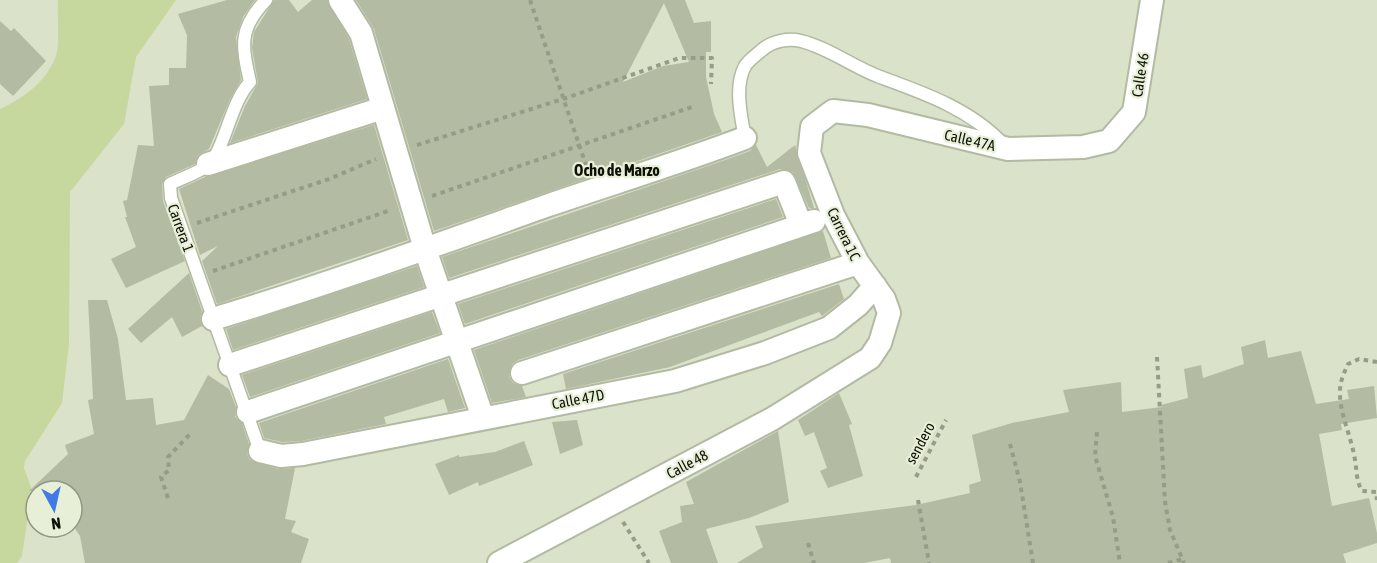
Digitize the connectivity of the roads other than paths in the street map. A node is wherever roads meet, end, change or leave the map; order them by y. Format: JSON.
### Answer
{"nodes":[{"id":1,"x":266,"y":0,"type":"edge"},
{"id":2,"x":340,"y":0,"type":"edge"},
{"id":3,"x":1152,"y":0,"type":"edge"},
{"id":4,"x":383,"y":108,"type":"junction"},
{"id":5,"x":833,"y":111,"type":"joint"},
{"id":6,"x":745,"y":138,"type":"joint"},
{"id":7,"x":1109,"y":141,"type":"joint"},
{"id":8,"x":1008,"y":149,"type":"junction"},
{"id":9,"x":208,"y":164,"type":"junction"},
{"id":10,"x":832,"y":215,"type":"junction"},
{"id":11,"x":801,"y":225,"type":"junction"},
{"id":12,"x":425,"y":249,"type":"junction"},
{"id":13,"x":858,"y":263,"type":"junction"},
{"id":14,"x":875,"y":286,"type":"junction"},
{"id":15,"x":441,"y":296,"type":"junction"},
{"id":16,"x":213,"y":319,"type":"junction"},
{"id":17,"x":457,"y":342,"type":"junction"},
{"id":18,"x":870,"y":358,"type":"joint"},
{"id":19,"x":230,"y":365,"type":"junction"},
{"id":20,"x":522,"y":373,"type":"dead end"},
{"id":21,"x":248,"y":412,"type":"junction"},
{"id":22,"x":483,"y":418,"type":"junction"},
{"id":23,"x":260,"y":450,"type":"joint"},
{"id":24,"x":499,"y":563,"type":"edge"}],
"edges":[{"from":1,"to":9,"type":"lane"},
{"from":2,"to":4,"type":"street"},
{"from":3,"to":7,"type":"street","name":"Calle 46"},
{"from":4,"to":9,"type":"street"},
{"from":4,"to":12,"type":"street"},
{"from":5,"to":8,"type":"street","name":"Calle 47A"},
{"from":5,"to":10,"type":"street","name":"Carrera 1C"},
{"from":6,"to":8,"type":"lane"},
{"from":6,"to":12,"type":"street"},
{"from":7,"to":8,"type":"street","name":"Calle 47A"},
{"from":9,"to":16,"type":"lane","name":"Carrera 1"},
{"from":10,"to":11,"type":"street"},
{"from":10,"to":13,"type":"street","name":"Carrera 1C"},
{"from":11,"to":15,"type":"street"},
{"from":11,"to":17,"type":"street"},
{"from":12,"to":15,"type":"street"},
{"from":12,"to":16,"type":"street"},
{"from":13,"to":14,"type":"street","name":"Carrera 1C"},
{"from":13,"to":20,"type":"street"},
{"from":14,"to":18,"type":"street","name":"Carrera 1C"},
{"from":14,"to":22,"type":"street","name":"Calle 47D"},
{"from":15,"to":17,"type":"street"},
{"from":15,"to":19,"type":"street"},
{"from":16,"to":19,"type":"lane","name":"Carrera 1"},
{"from":17,"to":21,"type":"street"},
{"from":17,"to":22,"type":"street"},
{"from":18,"to":24,"type":"street","name":"Calle 48"},
{"from":19,"to":21,"type":"lane","name":"Carrera 1"},
{"from":21,"to":23,"type":"lane","name":"Carrera 1"},
{"from":22,"to":23,"type":"street","name":"Calle 47D"}]}
